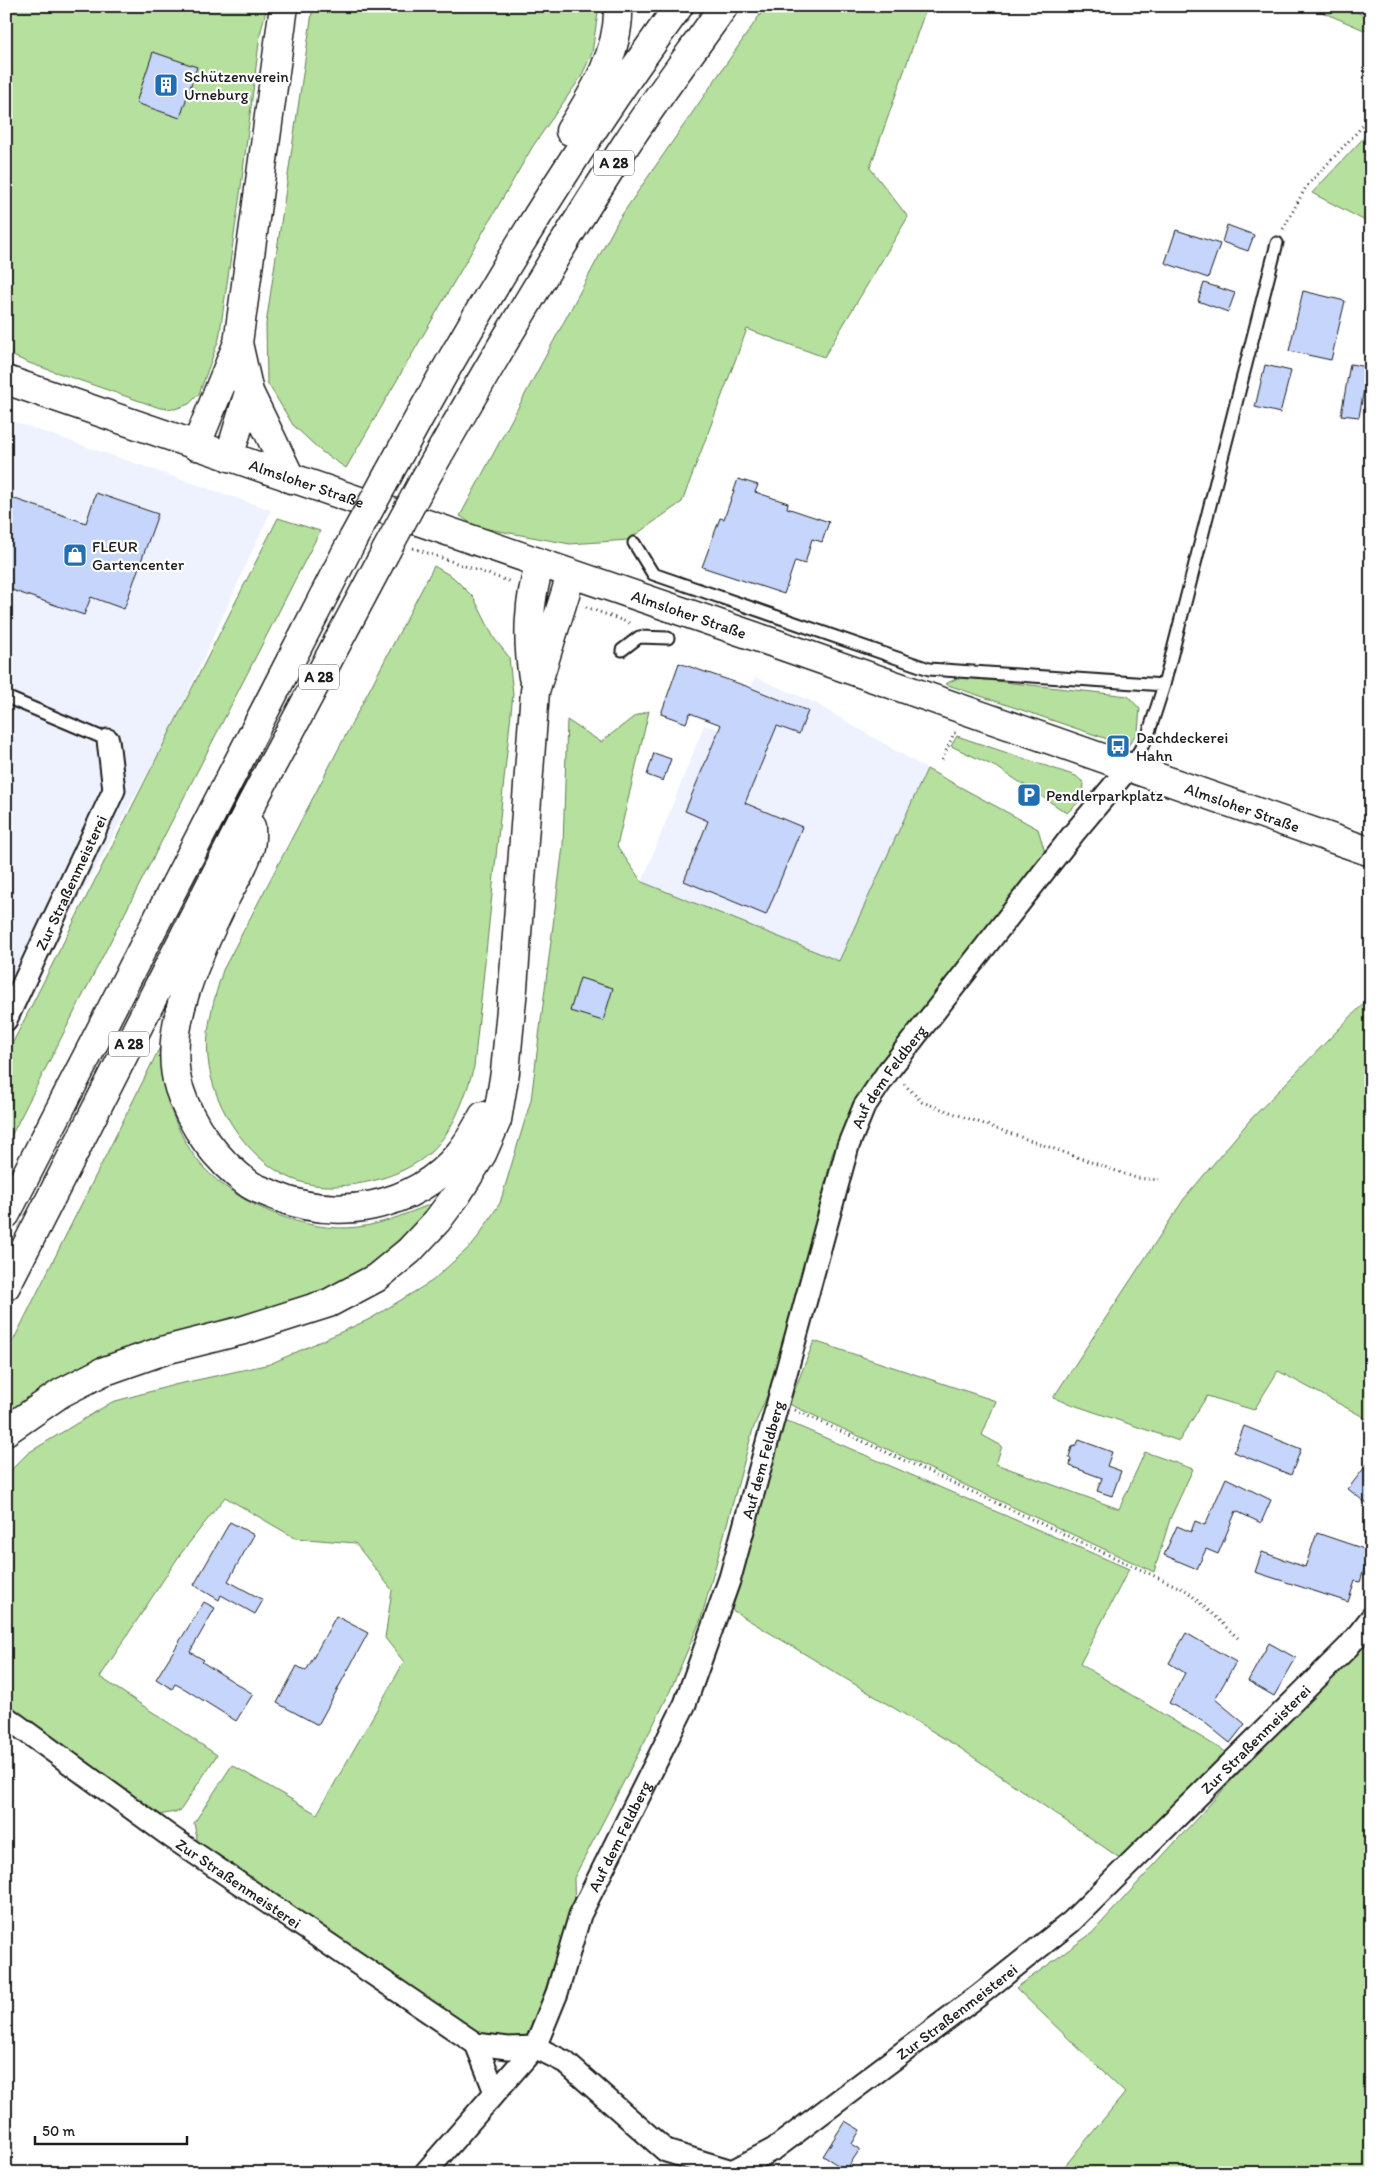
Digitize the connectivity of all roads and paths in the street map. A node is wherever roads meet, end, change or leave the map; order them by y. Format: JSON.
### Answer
{"nodes":[{"id":1,"x":284,"y":6,"type":"edge"},
{"id":2,"x":618,"y":6,"type":"edge"},
{"id":3,"x":679,"y":6,"type":"edge"},
{"id":4,"x":724,"y":6,"type":"edge"},
{"id":5,"x":1365,"y":6,"type":"edge"},
{"id":6,"x":1371,"y":10,"type":"edge"},
{"id":7,"x":1371,"y":117,"type":"edge"},
{"id":8,"x":532,"y":228,"type":"junction"},
{"id":9,"x":1277,"y":243,"type":"joint"},
{"id":10,"x":238,"y":343,"type":"junction"},
{"id":11,"x":6,"y":380,"type":"edge"},
{"id":12,"x":249,"y":392,"type":"junction"},
{"id":13,"x":196,"y":446,"type":"junction"},
{"id":14,"x":229,"y":457,"type":"junction"},
{"id":15,"x":291,"y":479,"type":"junction"},
{"id":16,"x":634,"y":543,"type":"dead end"},
{"id":17,"x":396,"y":548,"type":"junction"},
{"id":18,"x":536,"y":577,"type":"junction"},
{"id":19,"x":567,"y":587,"type":"junction"},
{"id":20,"x":620,"y":619,"type":"dead end"},
{"id":21,"x":668,"y":638,"type":"dead end"},
{"id":22,"x":622,"y":650,"type":"dead end"},
{"id":23,"x":1164,"y":685,"type":"junction"},
{"id":24,"x":535,"y":691,"type":"junction"},
{"id":25,"x":6,"y":698,"type":"edge"},
{"id":26,"x":962,"y":736,"type":"dead end"},
{"id":27,"x":108,"y":740,"type":"joint"},
{"id":28,"x":942,"y":760,"type":"dead end"},
{"id":29,"x":1130,"y":766,"type":"junction"},
{"id":30,"x":252,"y":803,"type":"junction"},
{"id":31,"x":1371,"y":852,"type":"edge"},
{"id":32,"x":6,"y":1020,"type":"edge"},
{"id":33,"x":889,"y":1070,"type":"junction"},
{"id":34,"x":505,"y":1072,"type":"junction"},
{"id":35,"x":1159,"y":1180,"type":"dead end"},
{"id":36,"x":6,"y":1214,"type":"edge"},
{"id":37,"x":6,"y":1286,"type":"edge"},
{"id":38,"x":778,"y":1402,"type":"junction"},
{"id":39,"x":6,"y":1431,"type":"edge"},
{"id":40,"x":1371,"y":1618,"type":"edge"},
{"id":41,"x":1239,"y":1639,"type":"dead end"},
{"id":42,"x":6,"y":1717,"type":"edge"},
{"id":43,"x":476,"y":2044,"type":"junction"},
{"id":44,"x":535,"y":2047,"type":"junction"},
{"id":45,"x":495,"y":2092,"type":"junction"},
{"id":46,"x":425,"y":2173,"type":"edge"}],
"edges":[{"from":1,"to":10,"type":"main road"},
{"from":2,"to":8,"type":"main road"},
{"from":3,"to":8,"type":"main road","number":"A 28"},
{"from":4,"to":17,"type":"main road","number":"A 28","bridge":true},
{"from":5,"to":6,"type":"path"},
{"from":7,"to":9,"type":"path"},
{"from":8,"to":36,"type":"main road","number":"A 28","bridge":true},
{"from":9,"to":23,"type":"lane"},
{"from":10,"to":12,"type":"main road"},
{"from":10,"to":13,"type":"main road"},
{"from":11,"to":13,"type":"main road","name":"Almsloher Straße"},
{"from":12,"to":14,"type":"main road"},
{"from":12,"to":15,"type":"main road"},
{"from":13,"to":14,"type":"main road","name":"Almsloher Straße"},
{"from":14,"to":15,"type":"main road","name":"Almsloher Straße"},
{"from":15,"to":18,"type":"main road","name":"Almsloher Straße"},
{"from":16,"to":23,"type":"lane"},
{"from":17,"to":18,"type":"path"},
{"from":17,"to":30,"type":"main road","number":"A 28"},
{"from":18,"to":19,"type":"main road","name":"Almsloher Straße"},
{"from":18,"to":24,"type":"main road"},
{"from":19,"to":20,"type":"path"},
{"from":19,"to":24,"type":"main road"},
{"from":19,"to":29,"type":"main road","name":"Almsloher Straße"},
{"from":21,"to":22,"type":"lane"},
{"from":23,"to":29,"type":"lane"},
{"from":24,"to":34,"type":"main road"},
{"from":25,"to":27,"type":"lane"},
{"from":26,"to":28,"type":"path"},
{"from":27,"to":32,"type":"street","name":"Zur Straßenmeisterei"},
{"from":29,"to":31,"type":"main road","name":"Almsloher Straße"},
{"from":29,"to":33,"type":"street","name":"Auf dem Feldberg"},
{"from":30,"to":34,"type":"main road"},
{"from":30,"to":37,"type":"main road","number":"A 28"},
{"from":33,"to":35,"type":"path"},
{"from":33,"to":38,"type":"street","name":"Auf dem Feldberg"},
{"from":34,"to":39,"type":"main road"},
{"from":38,"to":41,"type":"path"},
{"from":38,"to":44,"type":"street","name":"Auf dem Feldberg"},
{"from":40,"to":44,"type":"street","name":"Zur Straßenmeisterei"},
{"from":42,"to":43,"type":"street","name":"Zur Straßenmeisterei"},
{"from":43,"to":44,"type":"street","name":"Zur Straßenmeisterei"},
{"from":43,"to":45,"type":"street"},
{"from":44,"to":45,"type":"street","name":"Auf dem Feldberg"},
{"from":45,"to":46,"type":"street","name":"Auf dem Feldberg"}]}
